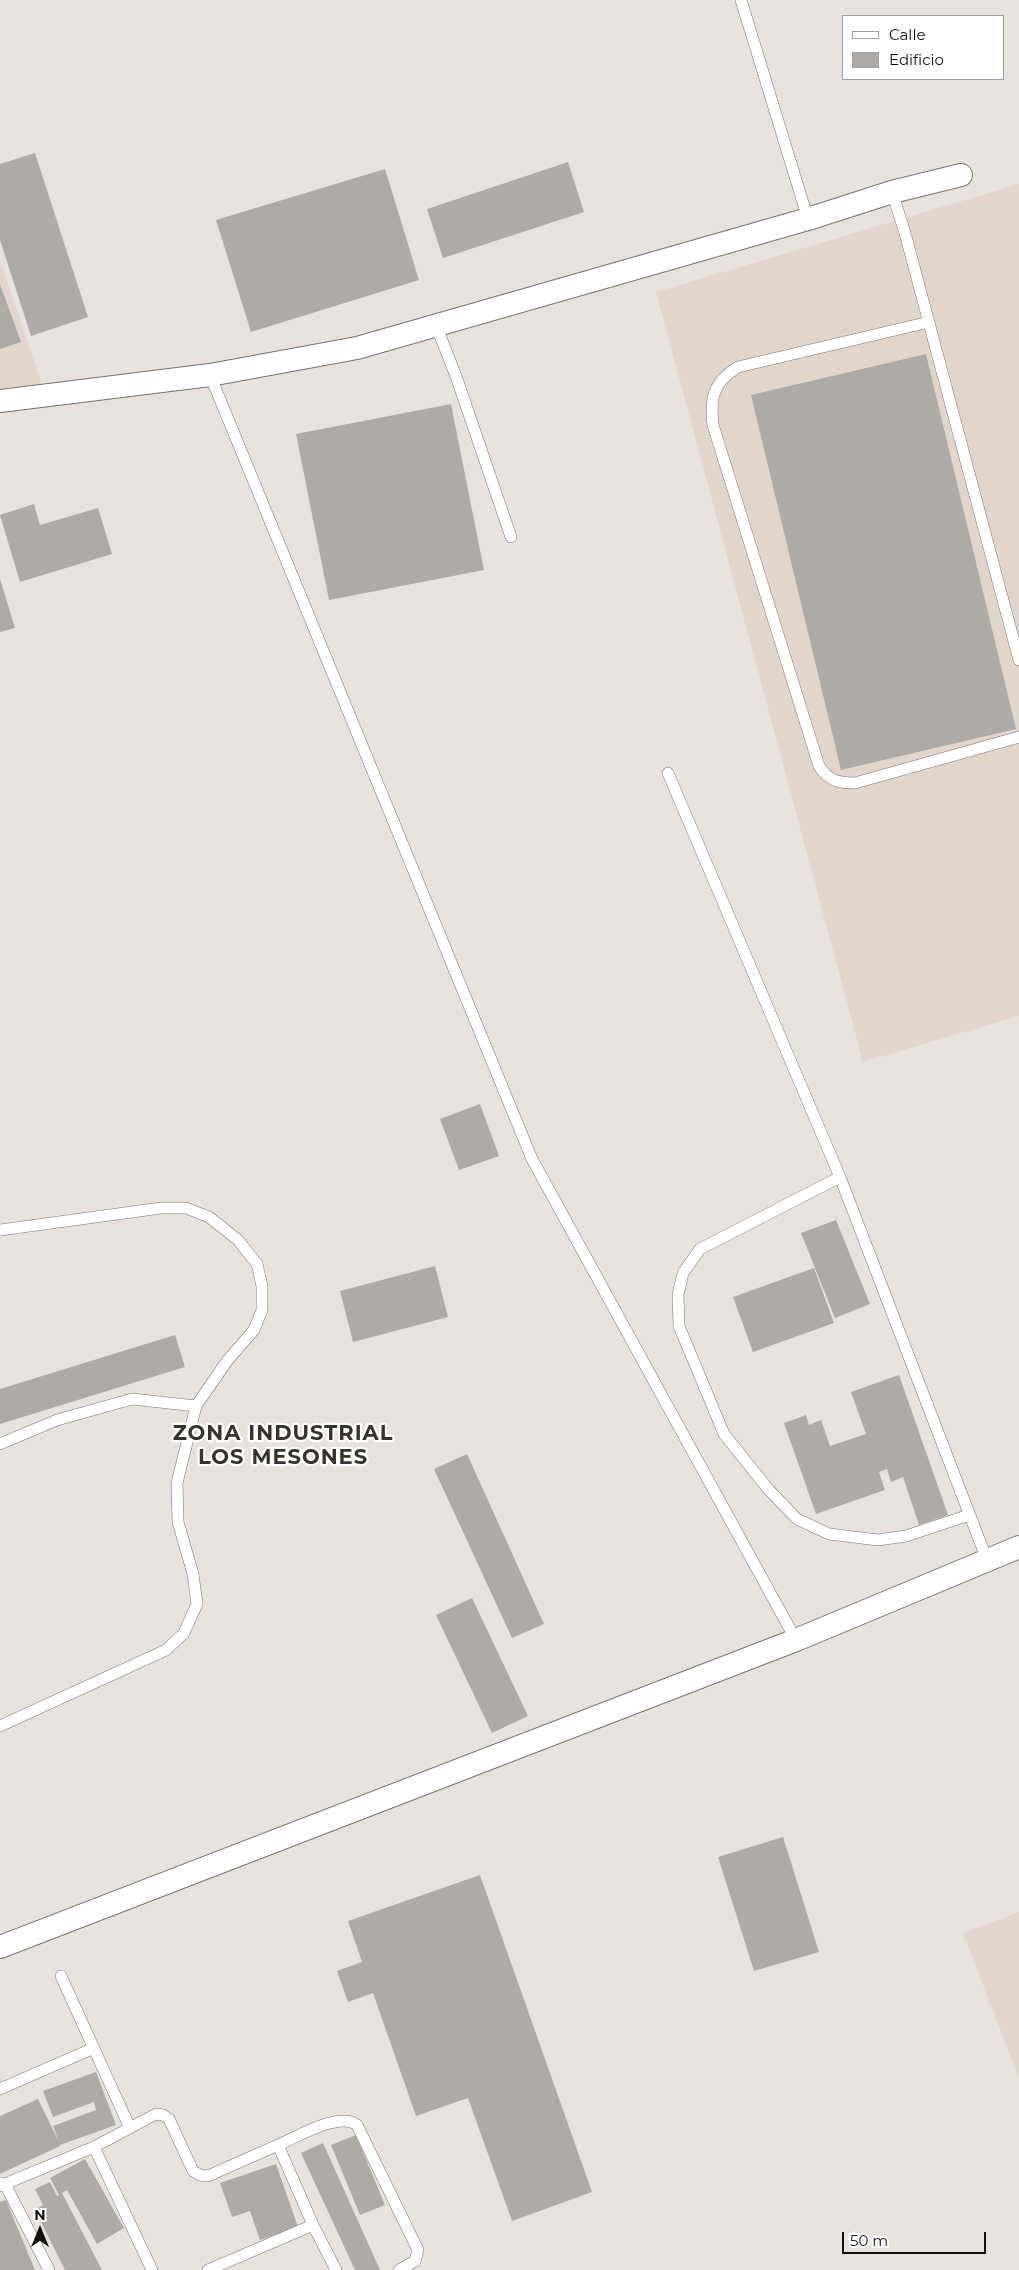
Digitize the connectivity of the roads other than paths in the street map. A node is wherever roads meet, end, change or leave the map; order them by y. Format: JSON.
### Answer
{"nodes":[{"id":1,"x":740,"y":0,"type":"edge"},
{"id":2,"x":961,"y":175,"type":"dead end"},
{"id":3,"x":892,"y":192,"type":"junction"},
{"id":4,"x":808,"y":219,"type":"junction"},
{"id":5,"x":929,"y":322,"type":"junction"},
{"id":6,"x":436,"y":325,"type":"junction"},
{"id":7,"x":210,"y":375,"type":"junction"},
{"id":8,"x":0,"y":401,"type":"edge"},
{"id":9,"x":510,"y":537,"type":"dead end"},
{"id":10,"x":1019,"y":660,"type":"edge"},
{"id":11,"x":1019,"y":737,"type":"edge"},
{"id":12,"x":668,"y":773,"type":"dead end"},
{"id":13,"x":840,"y":1177,"type":"junction"},
{"id":14,"x":0,"y":1230,"type":"edge"},
{"id":15,"x":196,"y":1406,"type":"junction"},
{"id":16,"x":0,"y":1444,"type":"edge"},
{"id":17,"x":969,"y":1515,"type":"junction"},
{"id":18,"x":1019,"y":1547,"type":"edge"},
{"id":19,"x":986,"y":1560,"type":"junction"},
{"id":20,"x":796,"y":1640,"type":"junction"},
{"id":21,"x":0,"y":1726,"type":"edge"},
{"id":22,"x":0,"y":1947,"type":"edge"},
{"id":23,"x":61,"y":1976,"type":"dead end"},
{"id":24,"x":94,"y":2048,"type":"junction"},
{"id":25,"x":0,"y":2089,"type":"edge"},
{"id":26,"x":130,"y":2128,"type":"junction"},
{"id":27,"x":278,"y":2144,"type":"junction"},
{"id":28,"x":94,"y":2147,"type":"junction"},
{"id":29,"x":2,"y":2184,"type":"edge"},
{"id":30,"x":313,"y":2225,"type":"junction"},
{"id":31,"x":49,"y":2270,"type":"edge"},
{"id":32,"x":152,"y":2270,"type":"edge"},
{"id":33,"x":208,"y":2270,"type":"edge"},
{"id":34,"x":336,"y":2270,"type":"edge"},
{"id":35,"x":399,"y":2270,"type":"edge"}],
"edges":[{"from":1,"to":4,"type":"lane"},
{"from":2,"to":3,"type":"street"},
{"from":3,"to":4,"type":"street"},
{"from":3,"to":5,"type":"lane"},
{"from":4,"to":6,"type":"street"},
{"from":5,"to":10,"type":"lane"},
{"from":5,"to":11,"type":"lane"},
{"from":6,"to":7,"type":"street"},
{"from":6,"to":9,"type":"lane"},
{"from":7,"to":8,"type":"street"},
{"from":7,"to":20,"type":"lane"},
{"from":12,"to":13,"type":"lane"},
{"from":13,"to":17,"type":"lane"},
{"from":13,"to":17,"type":"lane"},
{"from":14,"to":15,"type":"lane"},
{"from":15,"to":16,"type":"lane"},
{"from":15,"to":21,"type":"lane"},
{"from":17,"to":19,"type":"lane"},
{"from":18,"to":19,"type":"street"},
{"from":19,"to":20,"type":"street"},
{"from":20,"to":22,"type":"street"},
{"from":23,"to":24,"type":"lane"},
{"from":24,"to":25,"type":"lane"},
{"from":24,"to":26,"type":"lane"},
{"from":26,"to":27,"type":"lane"},
{"from":26,"to":28,"type":"lane"},
{"from":27,"to":30,"type":"lane"},
{"from":27,"to":35,"type":"lane"},
{"from":28,"to":29,"type":"lane"},
{"from":28,"to":32,"type":"lane"},
{"from":29,"to":31,"type":"lane"},
{"from":30,"to":33,"type":"lane"},
{"from":30,"to":34,"type":"lane"}]}
